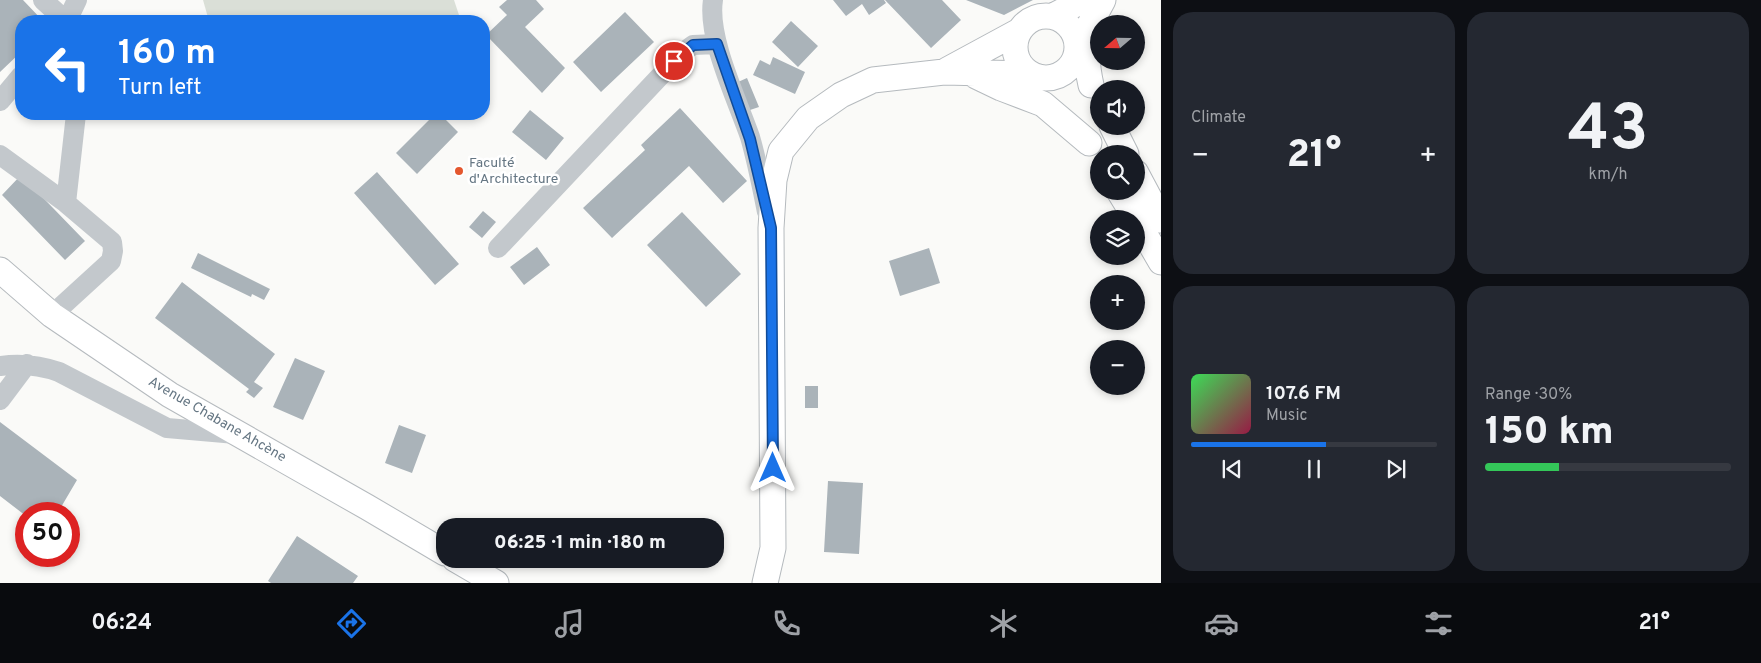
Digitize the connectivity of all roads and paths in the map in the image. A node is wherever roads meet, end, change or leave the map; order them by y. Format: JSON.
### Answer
{"nodes":[{"id":1,"x":44,"y":0,"type":"edge"},
{"id":2,"x":77,"y":0,"type":"edge"},
{"id":3,"x":713,"y":0,"type":"edge"},
{"id":4,"x":1084,"y":0,"type":"edge"},
{"id":5,"x":1103,"y":0,"type":"edge"},
{"id":6,"x":60,"y":15,"type":"edge"},
{"id":7,"x":69,"y":15,"type":"edge"},
{"id":8,"x":1053,"y":16,"type":"junction"},
{"id":9,"x":1019,"y":31,"type":"junction"},
{"id":10,"x":1081,"y":42,"type":"junction"},
{"id":11,"x":717,"y":44,"type":"junction"},
{"id":12,"x":956,"y":72,"type":"junction"},
{"id":13,"x":1038,"y":76,"type":"junction"},
{"id":14,"x":1091,"y":80,"type":"edge"},
{"id":15,"x":1092,"y":80,"type":"edge"},
{"id":16,"x":15,"y":83,"type":"edge"},
{"id":17,"x":0,"y":100,"type":"edge"},
{"id":18,"x":75,"y":120,"type":"edge"},
{"id":19,"x":1090,"y":145,"type":"edge"},
{"id":20,"x":1090,"y":147,"type":"edge"},
{"id":21,"x":0,"y":155,"type":"edge"},
{"id":22,"x":1145,"y":190,"type":"edge"},
{"id":23,"x":66,"y":203,"type":"junction"},
{"id":24,"x":1161,"y":220,"type":"edge"},
{"id":25,"x":771,"y":228,"type":"junction"},
{"id":26,"x":1145,"y":234,"type":"edge"},
{"id":27,"x":498,"y":248,"type":"dead end"},
{"id":28,"x":1161,"y":262,"type":"edge"},
{"id":29,"x":0,"y":270,"type":"edge"},
{"id":30,"x":52,"y":315,"type":"junction"},
{"id":31,"x":27,"y":364,"type":"junction"},
{"id":32,"x":0,"y":366,"type":"edge"},
{"id":33,"x":0,"y":400,"type":"edge"},
{"id":34,"x":240,"y":435,"type":"junction"},
{"id":35,"x":436,"y":548,"type":"edge"},
{"id":36,"x":470,"y":568,"type":"edge"},
{"id":37,"x":496,"y":583,"type":"edge"},
{"id":38,"x":764,"y":583,"type":"edge"}],
"edges":[{"from":1,"to":6,"type":"lane"},
{"from":2,"to":7,"type":"lane"},
{"from":3,"to":11,"type":"lane"},
{"from":4,"to":8,"type":"main road"},
{"from":5,"to":10,"type":"main road"},
{"from":8,"to":9,"type":"main road"},
{"from":8,"to":10,"type":"main road"},
{"from":9,"to":12,"type":"main road"},
{"from":9,"to":13,"type":"main road"},
{"from":10,"to":13,"type":"main road"},
{"from":10,"to":14,"type":"main road"},
{"from":10,"to":15,"type":"main road"},
{"from":11,"to":25,"type":"lane"},
{"from":11,"to":27,"type":"lane"},
{"from":12,"to":13,"type":"main road"},
{"from":12,"to":20,"type":"main road"},
{"from":12,"to":25,"type":"main road"},
{"from":13,"to":19,"type":"main road"},
{"from":16,"to":17,"type":"lane"},
{"from":18,"to":23,"type":"lane"},
{"from":21,"to":23,"type":"lane"},
{"from":22,"to":24,"type":"main road"},
{"from":23,"to":30,"type":"lane"},
{"from":25,"to":38,"type":"main road"},
{"from":26,"to":28,"type":"main road"},
{"from":29,"to":30,"type":"main road","name":"Avenue Chabane Ahcène"},
{"from":30,"to":34,"type":"main road","name":"Avenue Chabane Ahcène"},
{"from":31,"to":32,"type":"lane"},
{"from":31,"to":33,"type":"lane"},
{"from":31,"to":34,"type":"lane"},
{"from":34,"to":35,"type":"main road","name":"Avenue Chabane Ahcène"},
{"from":36,"to":37,"type":"main road"}]}
